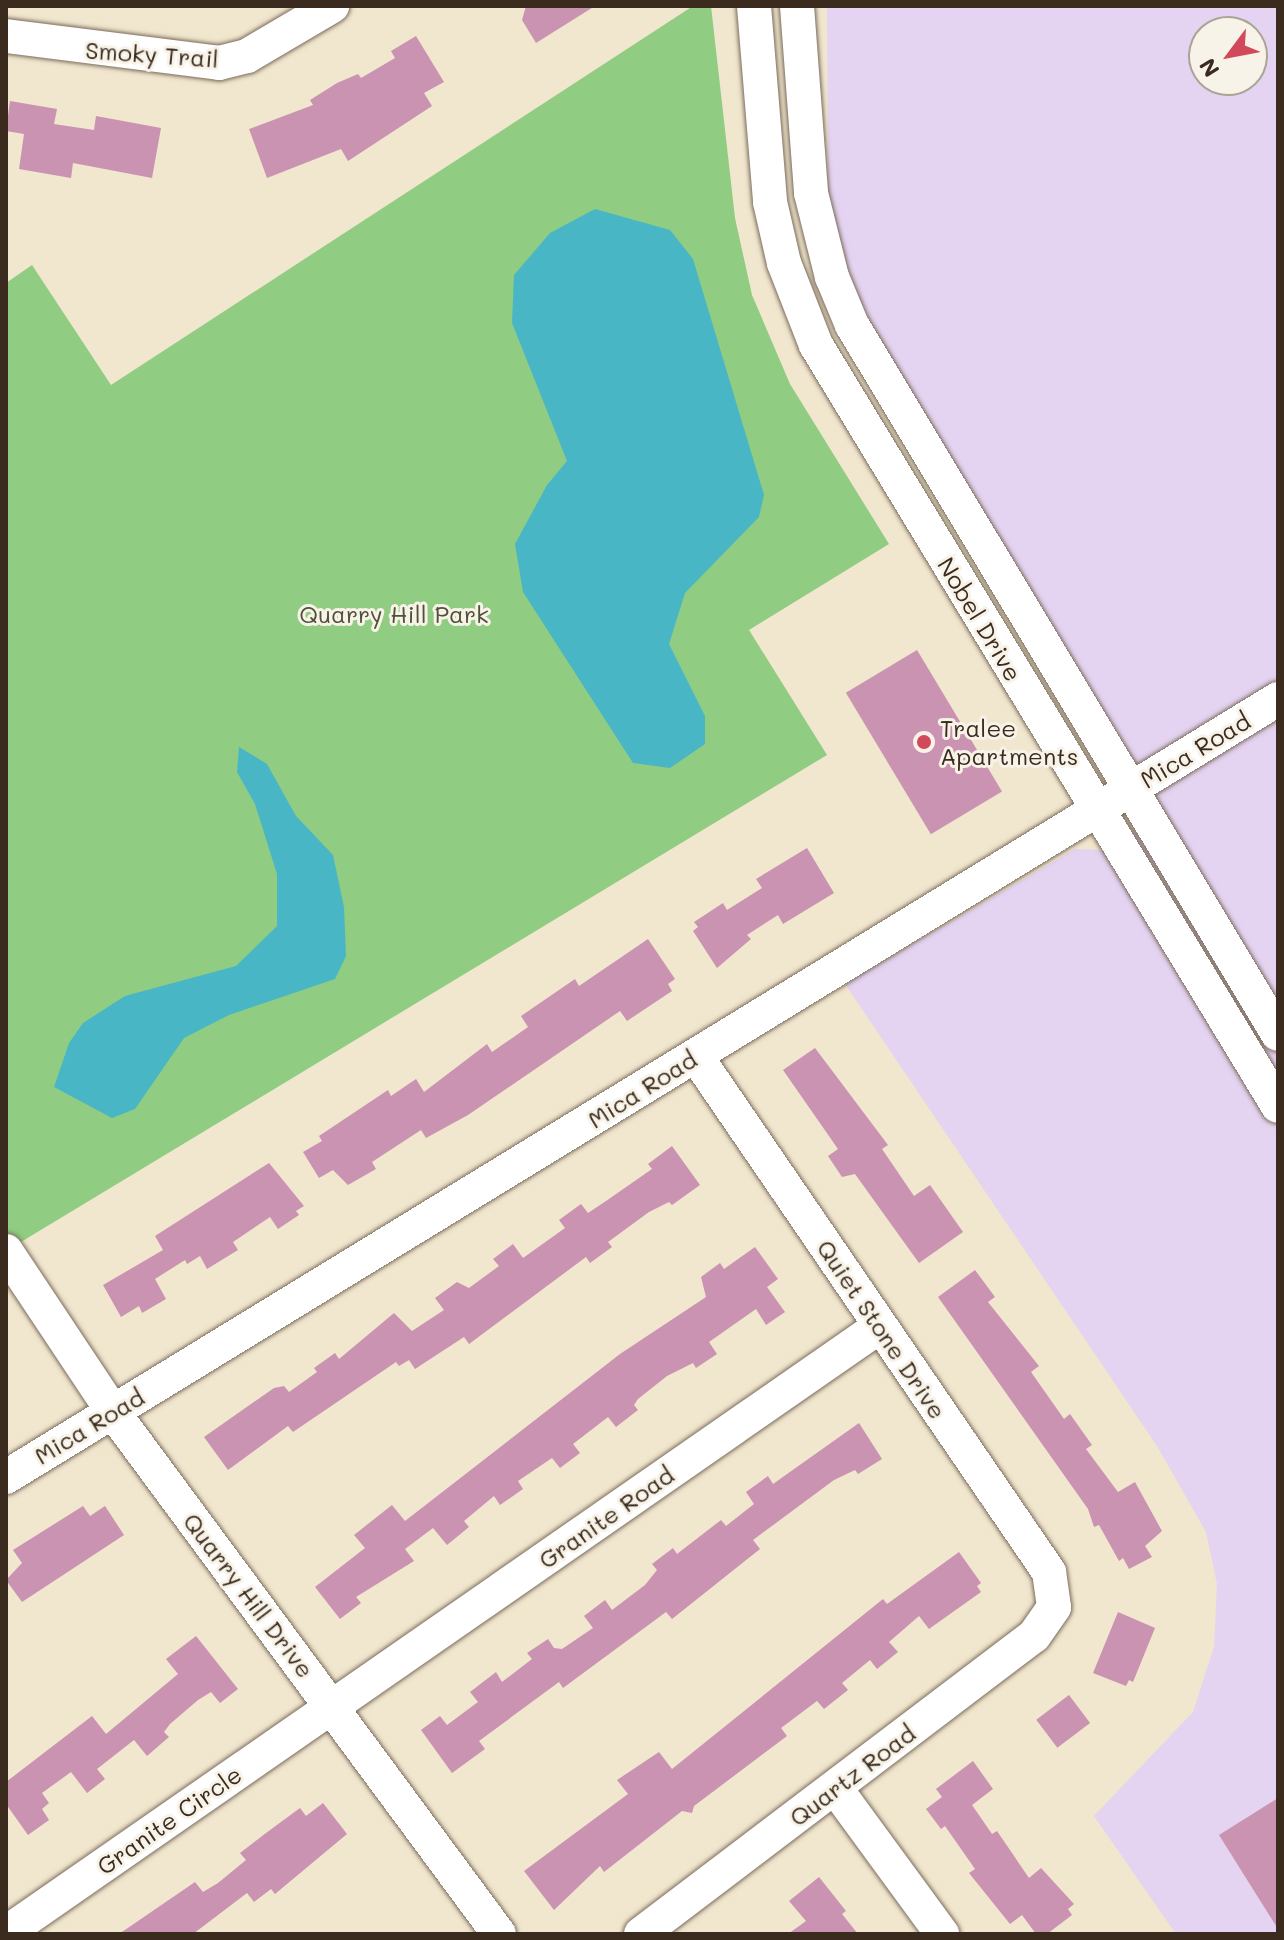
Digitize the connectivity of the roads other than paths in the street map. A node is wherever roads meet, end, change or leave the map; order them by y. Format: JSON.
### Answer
{"nodes":[{"id":1,"x":332,"y":6,"type":"edge"},
{"id":2,"x":754,"y":6,"type":"edge"},
{"id":3,"x":797,"y":6,"type":"edge"},
{"id":4,"x":6,"y":36,"type":"edge"},
{"id":5,"x":852,"y":325,"type":"junction"},
{"id":6,"x":816,"y":345,"type":"junction"},
{"id":7,"x":1278,"y":699,"type":"edge"},
{"id":8,"x":1130,"y":789,"type":"junction"},
{"id":9,"x":1097,"y":810,"type":"junction"},
{"id":10,"x":1278,"y":1034,"type":"edge"},
{"id":11,"x":696,"y":1056,"type":"junction"},
{"id":12,"x":1276,"y":1099,"type":"edge"},
{"id":13,"x":6,"y":1251,"type":"edge"},
{"id":14,"x":879,"y":1327,"type":"junction"},
{"id":15,"x":113,"y":1412,"type":"junction"},
{"id":16,"x":6,"y":1477,"type":"edge"},
{"id":17,"x":1054,"y":1607,"type":"joint"},
{"id":18,"x":333,"y":1708,"type":"junction"},
{"id":19,"x":836,"y":1789,"type":"junction"},
{"id":20,"x":6,"y":1933,"type":"edge"},
{"id":21,"x":499,"y":1934,"type":"edge"},
{"id":22,"x":641,"y":1934,"type":"edge"},
{"id":23,"x":942,"y":1934,"type":"edge"}],
"edges":[{"from":1,"to":4,"type":"street","name":"Smoky Trail"},
{"from":2,"to":6,"type":"street","name":"Nobel Drive"},
{"from":3,"to":5,"type":"street","name":"Nobel Drive"},
{"from":5,"to":6,"type":"street"},
{"from":5,"to":8,"type":"street","name":"Nobel Drive"},
{"from":6,"to":9,"type":"street","name":"Nobel Drive"},
{"from":7,"to":8,"type":"street","name":"Mica Road"},
{"from":8,"to":9,"type":"street","name":"Mica Road"},
{"from":8,"to":10,"type":"street","name":"Nobel Drive"},
{"from":9,"to":11,"type":"street","name":"Mica Road"},
{"from":9,"to":12,"type":"street","name":"Nobel Drive"},
{"from":11,"to":14,"type":"street","name":"Quiet Stone Drive"},
{"from":11,"to":15,"type":"street","name":"Mica Road"},
{"from":13,"to":15,"type":"street","name":"Quarry Hill Drive"},
{"from":14,"to":17,"type":"street","name":"Quiet Stone Drive"},
{"from":14,"to":18,"type":"street","name":"Granite Road"},
{"from":15,"to":16,"type":"street","name":"Mica Road"},
{"from":15,"to":18,"type":"street","name":"Quarry Hill Drive"},
{"from":17,"to":19,"type":"street","name":"Quartz Road"},
{"from":18,"to":20,"type":"street","name":"Granite Circle"},
{"from":18,"to":21,"type":"street","name":"Quarry Hill Drive"},
{"from":19,"to":22,"type":"street","name":"Quartz Road"},
{"from":19,"to":23,"type":"street"}]}
